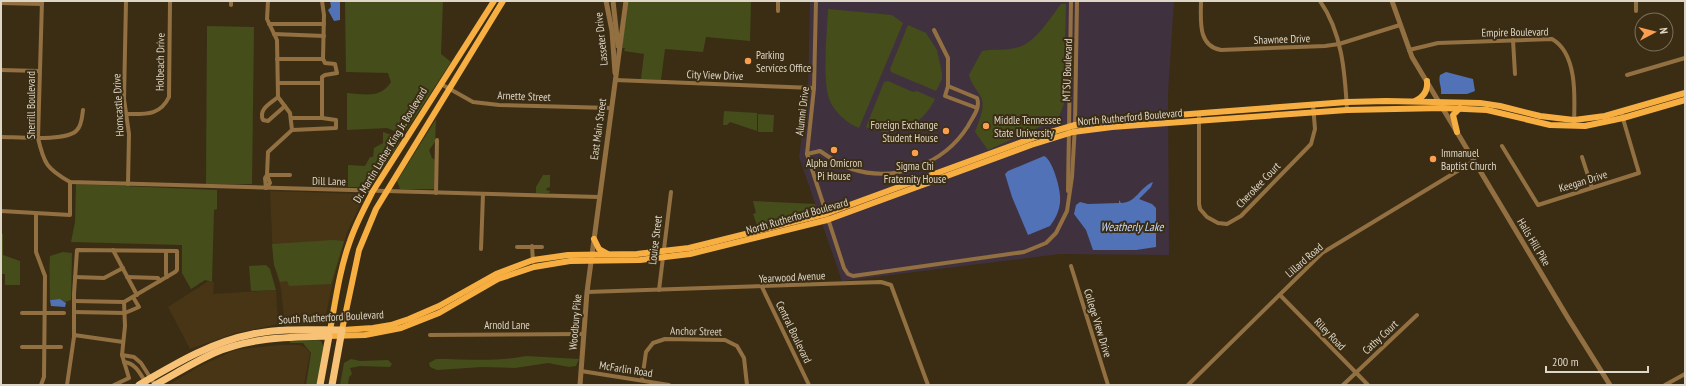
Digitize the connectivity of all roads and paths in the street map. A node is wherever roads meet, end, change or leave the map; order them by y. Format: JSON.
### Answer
{"nodes":[{"id":1,"x":126,"y":1,"type":"edge"},
{"id":2,"x":170,"y":1,"type":"edge"},
{"id":3,"x":268,"y":1,"type":"edge"},
{"id":4,"x":322,"y":1,"type":"edge"},
{"id":5,"x":494,"y":1,"type":"edge"},
{"id":6,"x":503,"y":1,"type":"edge"},
{"id":7,"x":606,"y":1,"type":"edge"},
{"id":8,"x":613,"y":1,"type":"edge"},
{"id":9,"x":626,"y":1,"type":"edge"},
{"id":10,"x":778,"y":1,"type":"edge"},
{"id":11,"x":816,"y":1,"type":"edge"},
{"id":12,"x":1071,"y":1,"type":"edge"},
{"id":13,"x":1078,"y":1,"type":"edge"},
{"id":14,"x":1201,"y":1,"type":"edge"},
{"id":15,"x":1320,"y":1,"type":"edge"},
{"id":16,"x":1392,"y":1,"type":"edge"},
{"id":17,"x":1636,"y":1,"type":"edge"},
{"id":18,"x":1,"y":3,"type":"edge"},
{"id":19,"x":42,"y":3,"type":"edge"},
{"id":20,"x":778,"y":11,"type":"dead end"},
{"id":21,"x":1636,"y":11,"type":"dead end"},
{"id":22,"x":624,"y":14,"type":"junction"},
{"id":23,"x":269,"y":24,"type":"junction"},
{"id":24,"x":324,"y":24,"type":"junction"},
{"id":25,"x":1400,"y":25,"type":"junction"},
{"id":26,"x":614,"y":30,"type":"junction"},
{"id":27,"x":934,"y":30,"type":"dead end"},
{"id":28,"x":274,"y":34,"type":"junction"},
{"id":29,"x":324,"y":36,"type":"junction"},
{"id":30,"x":1513,"y":40,"type":"junction"},
{"id":31,"x":1339,"y":44,"type":"junction"},
{"id":32,"x":619,"y":49,"type":"junction"},
{"id":33,"x":1409,"y":50,"type":"junction"},
{"id":34,"x":1685,"y":58,"type":"edge"},
{"id":35,"x":278,"y":59,"type":"junction"},
{"id":36,"x":323,"y":59,"type":"junction"},
{"id":37,"x":1,"y":70,"type":"edge"},
{"id":38,"x":39,"y":71,"type":"junction"},
{"id":39,"x":615,"y":74,"type":"junction"},
{"id":40,"x":1515,"y":74,"type":"dead end"},
{"id":41,"x":1626,"y":75,"type":"dead end"},
{"id":42,"x":614,"y":80,"type":"junction"},
{"id":43,"x":1427,"y":80,"type":"junction"},
{"id":44,"x":278,"y":83,"type":"junction"},
{"id":45,"x":322,"y":83,"type":"junction"},
{"id":46,"x":441,"y":84,"type":"junction"},
{"id":47,"x":948,"y":86,"type":"junction"},
{"id":48,"x":450,"y":88,"type":"junction"},
{"id":49,"x":814,"y":88,"type":"junction"},
{"id":50,"x":1685,"y":93,"type":"edge"},
{"id":51,"x":278,"y":97,"type":"junction"},
{"id":52,"x":1685,"y":100,"type":"edge"},
{"id":53,"x":1415,"y":101,"type":"junction"},
{"id":54,"x":1439,"y":101,"type":"junction"},
{"id":55,"x":1347,"y":102,"type":"junction"},
{"id":56,"x":1313,"y":104,"type":"junction"},
{"id":57,"x":285,"y":106,"type":"junction"},
{"id":58,"x":611,"y":108,"type":"junction"},
{"id":59,"x":977,"y":108,"type":"junction"},
{"id":60,"x":1443,"y":108,"type":"junction"},
{"id":61,"x":1460,"y":108,"type":"junction"},
{"id":62,"x":83,"y":110,"type":"dead end"},
{"id":63,"x":1347,"y":110,"type":"junction"},
{"id":64,"x":1314,"y":112,"type":"junction"},
{"id":65,"x":126,"y":114,"type":"junction"},
{"id":66,"x":1199,"y":114,"type":"junction"},
{"id":67,"x":1622,"y":115,"type":"junction"},
{"id":68,"x":292,"y":118,"type":"junction"},
{"id":69,"x":322,"y":118,"type":"junction"},
{"id":70,"x":1199,"y":121,"type":"junction"},
{"id":71,"x":1574,"y":123,"type":"junction"},
{"id":72,"x":1075,"y":125,"type":"junction"},
{"id":73,"x":292,"y":130,"type":"junction"},
{"id":74,"x":1069,"y":131,"type":"junction"},
{"id":75,"x":1457,"y":132,"type":"junction"},
{"id":76,"x":1,"y":137,"type":"edge"},
{"id":77,"x":38,"y":138,"type":"junction"},
{"id":78,"x":437,"y":140,"type":"dead end"},
{"id":79,"x":1502,"y":146,"type":"dead end"},
{"id":80,"x":807,"y":154,"type":"junction"},
{"id":81,"x":1582,"y":157,"type":"dead end"},
{"id":82,"x":1474,"y":161,"type":"junction"},
{"id":83,"x":267,"y":175,"type":"junction"},
{"id":84,"x":290,"y":175,"type":"dead end"},
{"id":85,"x":70,"y":182,"type":"junction"},
{"id":86,"x":83,"y":183,"type":"joint"},
{"id":87,"x":128,"y":184,"type":"junction"},
{"id":88,"x":266,"y":188,"type":"junction"},
{"id":89,"x":1592,"y":188,"type":"junction"},
{"id":90,"x":374,"y":191,"type":"junction"},
{"id":91,"x":386,"y":191,"type":"junction"},
{"id":92,"x":671,"y":192,"type":"dead end"},
{"id":93,"x":436,"y":193,"type":"junction"},
{"id":94,"x":483,"y":194,"type":"junction"},
{"id":95,"x":599,"y":197,"type":"junction"},
{"id":96,"x":1068,"y":202,"type":"joint"},
{"id":97,"x":1,"y":211,"type":"edge"},
{"id":98,"x":36,"y":214,"type":"junction"},
{"id":99,"x":826,"y":217,"type":"junction"},
{"id":100,"x":594,"y":239,"type":"junction"},
{"id":101,"x":517,"y":246,"type":"dead end"},
{"id":102,"x":532,"y":246,"type":"junction"},
{"id":103,"x":542,"y":247,"type":"dead end"},
{"id":104,"x":481,"y":248,"type":"dead end"},
{"id":105,"x":113,"y":250,"type":"junction"},
{"id":106,"x":166,"y":251,"type":"junction"},
{"id":107,"x":609,"y":255,"type":"junction"},
{"id":108,"x":662,"y":256,"type":"junction"},
{"id":109,"x":592,"y":258,"type":"junction"},
{"id":110,"x":534,"y":264,"type":"junction"},
{"id":111,"x":1071,"y":266,"type":"dead end"},
{"id":112,"x":123,"y":268,"type":"junction"},
{"id":113,"x":75,"y":277,"type":"junction"},
{"id":114,"x":127,"y":277,"type":"junction"},
{"id":115,"x":167,"y":277,"type":"junction"},
{"id":116,"x":160,"y":281,"type":"junction"},
{"id":117,"x":762,"y":287,"type":"junction"},
{"id":118,"x":659,"y":290,"type":"junction"},
{"id":119,"x":587,"y":292,"type":"junction"},
{"id":120,"x":1280,"y":295,"type":"junction"},
{"id":121,"x":135,"y":296,"type":"junction"},
{"id":122,"x":74,"y":301,"type":"junction"},
{"id":123,"x":124,"y":302,"type":"junction"},
{"id":124,"x":74,"y":312,"type":"junction"},
{"id":125,"x":22,"y":313,"type":"dead end"},
{"id":126,"x":44,"y":313,"type":"junction"},
{"id":127,"x":64,"y":313,"type":"dead end"},
{"id":128,"x":125,"y":313,"type":"junction"},
{"id":129,"x":1417,"y":315,"type":"dead end"},
{"id":130,"x":330,"y":333,"type":"junction"},
{"id":131,"x":341,"y":333,"type":"junction"},
{"id":132,"x":583,"y":334,"type":"junction"},
{"id":133,"x":74,"y":335,"type":"junction"},
{"id":134,"x":430,"y":335,"type":"dead end"},
{"id":135,"x":123,"y":342,"type":"junction"},
{"id":136,"x":22,"y":347,"type":"dead end"},
{"id":137,"x":44,"y":347,"type":"junction"},
{"id":138,"x":61,"y":347,"type":"dead end"},
{"id":139,"x":122,"y":355,"type":"junction"},
{"id":140,"x":124,"y":362,"type":"junction"},
{"id":141,"x":581,"y":371,"type":"junction"},
{"id":142,"x":1356,"y":372,"type":"junction"},
{"id":143,"x":1685,"y":374,"type":"edge"},
{"id":144,"x":642,"y":380,"type":"junction"},
{"id":145,"x":145,"y":382,"type":"edge"},
{"id":146,"x":41,"y":385,"type":"edge"},
{"id":147,"x":67,"y":385,"type":"edge"},
{"id":148,"x":114,"y":385,"type":"edge"},
{"id":149,"x":155,"y":385,"type":"edge"},
{"id":150,"x":320,"y":385,"type":"edge"},
{"id":151,"x":332,"y":385,"type":"edge"},
{"id":152,"x":580,"y":385,"type":"edge"},
{"id":153,"x":669,"y":385,"type":"edge"},
{"id":154,"x":747,"y":385,"type":"edge"},
{"id":155,"x":809,"y":385,"type":"edge"},
{"id":156,"x":928,"y":385,"type":"edge"},
{"id":157,"x":1108,"y":385,"type":"edge"},
{"id":158,"x":1188,"y":385,"type":"edge"},
{"id":159,"x":1343,"y":385,"type":"edge"},
{"id":160,"x":1368,"y":385,"type":"edge"},
{"id":161,"x":1610,"y":385,"type":"edge"},
{"id":162,"x":1665,"y":385,"type":"edge"}],
"edges":[{"from":1,"to":65,"type":"street","name":"Horncastle Drive"},
{"from":2,"to":65,"type":"street","name":"Holbeach Drive"},
{"from":3,"to":23,"type":"street"},
{"from":4,"to":24,"type":"street"},
{"from":5,"to":46,"type":"main road","name":"Dr. Martin Luther King Jr. Boulevard"},
{"from":6,"to":48,"type":"main road","name":"Dr. Martin Luther King Jr. Boulevard"},
{"from":7,"to":26,"type":"street","name":"Lasseter Drive"},
{"from":8,"to":26,"type":"street","name":"Lasseter Drive"},
{"from":9,"to":22,"type":"street","name":"East Main Street"},
{"from":10,"to":20,"type":"street"},
{"from":11,"to":49,"type":"street","name":"Alumni Drive"},
{"from":12,"to":74,"type":"street","name":"MTSU Boulevard"},
{"from":13,"to":72,"type":"street","name":"MTSU Boulevard"},
{"from":14,"to":31,"type":"street","name":"Shawnee Drive"},
{"from":15,"to":31,"type":"street"},
{"from":16,"to":25,"type":"street","name":"Halls Hill Pike"},
{"from":17,"to":21,"type":"street"},
{"from":18,"to":19,"type":"street"},
{"from":19,"to":38,"type":"street","name":"Sherrill Boulevard"},
{"from":22,"to":26,"type":"street"},
{"from":22,"to":32,"type":"street","name":"East Main Street"},
{"from":23,"to":24,"type":"street"},
{"from":23,"to":28,"type":"street"},
{"from":24,"to":29,"type":"street"},
{"from":25,"to":31,"type":"street","name":"Shawnee Drive"},
{"from":25,"to":33,"type":"street","name":"Halls Hill Pike"},
{"from":26,"to":32,"type":"street","name":"Lasseter Drive"},
{"from":26,"to":39,"type":"street","name":"Lasseter Drive"},
{"from":27,"to":47,"type":"street"},
{"from":28,"to":29,"type":"street"},
{"from":28,"to":35,"type":"street"},
{"from":29,"to":36,"type":"street"},
{"from":30,"to":33,"type":"street","name":"Empire Boulevard"},
{"from":30,"to":40,"type":"street"},
{"from":30,"to":71,"type":"street","name":"Empire Boulevard"},
{"from":31,"to":55,"type":"street"},
{"from":32,"to":39,"type":"street","name":"East Main Street"},
{"from":33,"to":43,"type":"street","name":"Halls Hill Pike"},
{"from":34,"to":41,"type":"street"},
{"from":35,"to":36,"type":"street"},
{"from":35,"to":44,"type":"street"},
{"from":36,"to":45,"type":"street"},
{"from":37,"to":38,"type":"street"},
{"from":38,"to":77,"type":"street","name":"Sherrill Boulevard"},
{"from":39,"to":42,"type":"street","name":"East Main Street"},
{"from":42,"to":49,"type":"street","name":"City View Drive"},
{"from":42,"to":58,"type":"street","name":"East Main Street"},
{"from":43,"to":53,"type":"main road"},
{"from":43,"to":54,"type":"street","name":"Halls Hill Pike"},
{"from":44,"to":45,"type":"street"},
{"from":44,"to":51,"type":"street"},
{"from":45,"to":69,"type":"street"},
{"from":46,"to":48,"type":"street","name":"Arnette Street"},
{"from":46,"to":90,"type":"main road","name":"Dr. Martin Luther King Jr. Boulevard"},
{"from":47,"to":59,"type":"street"},
{"from":47,"to":59,"type":"street"},
{"from":48,"to":58,"type":"street","name":"Arnette Street"},
{"from":48,"to":91,"type":"main road","name":"Dr. Martin Luther King Jr. Boulevard"},
{"from":49,"to":80,"type":"street","name":"Alumni Drive"},
{"from":50,"to":67,"type":"main road","name":"North Rutherford Boulevard"},
{"from":51,"to":57,"type":"street"},
{"from":51,"to":57,"type":"street"},
{"from":52,"to":67,"type":"main road","name":"North Rutherford Boulevard"},
{"from":53,"to":54,"type":"main road","name":"North Rutherford Boulevard"},
{"from":53,"to":55,"type":"main road","name":"North Rutherford Boulevard"},
{"from":54,"to":60,"type":"street","name":"Halls Hill Pike"},
{"from":54,"to":71,"type":"main road","name":"North Rutherford Boulevard"},
{"from":55,"to":56,"type":"main road","name":"North Rutherford Boulevard"},
{"from":55,"to":63,"type":"street"},
{"from":56,"to":64,"type":"street","name":"Cherokee Court"},
{"from":56,"to":66,"type":"main road","name":"North Rutherford Boulevard"},
{"from":57,"to":68,"type":"street"},
{"from":58,"to":95,"type":"street","name":"East Main Street"},
{"from":59,"to":80,"type":"street"},
{"from":60,"to":61,"type":"main road","name":"North Rutherford Boulevard"},
{"from":60,"to":63,"type":"main road","name":"North Rutherford Boulevard"},
{"from":60,"to":75,"type":"street","name":"Halls Hill Pike"},
{"from":61,"to":71,"type":"main road","name":"North Rutherford Boulevard"},
{"from":61,"to":75,"type":"main road"},
{"from":62,"to":77,"type":"street"},
{"from":63,"to":64,"type":"main road","name":"North Rutherford Boulevard"},
{"from":64,"to":70,"type":"main road","name":"North Rutherford Boulevard"},
{"from":64,"to":70,"type":"street","name":"Cherokee Court"},
{"from":65,"to":87,"type":"street","name":"Horncastle Drive"},
{"from":66,"to":70,"type":"street","name":"Cherokee Court"},
{"from":66,"to":72,"type":"main road","name":"North Rutherford Boulevard"},
{"from":67,"to":71,"type":"main road","name":"North Rutherford Boulevard"},
{"from":67,"to":89,"type":"street","name":"Keegan Drive"},
{"from":68,"to":69,"type":"street"},
{"from":68,"to":73,"type":"street"},
{"from":69,"to":73,"type":"street"},
{"from":70,"to":74,"type":"main road","name":"North Rutherford Boulevard"},
{"from":72,"to":74,"type":"main road","name":"North Rutherford Boulevard"},
{"from":73,"to":83,"type":"street"},
{"from":74,"to":96,"type":"street","name":"MTSU Boulevard"},
{"from":74,"to":99,"type":"main road","name":"North Rutherford Boulevard"},
{"from":75,"to":82,"type":"street","name":"Halls Hill Pike"},
{"from":76,"to":77,"type":"street"},
{"from":77,"to":85,"type":"street","name":"Sherrill Boulevard"},
{"from":78,"to":93,"type":"street"},
{"from":79,"to":89,"type":"street","name":"Keegan Drive"},
{"from":80,"to":99,"type":"street","name":"Alumni Drive"},
{"from":81,"to":89,"type":"street"},
{"from":82,"to":120,"type":"street","name":"Lillard Road"},
{"from":82,"to":161,"type":"street","name":"Halls Hill Pike"},
{"from":83,"to":84,"type":"street"},
{"from":83,"to":88,"type":"street"},
{"from":85,"to":86,"type":"street","name":"Sherrill Boulevard"},
{"from":85,"to":98,"type":"street"},
{"from":86,"to":87,"type":"street","name":"Dill Lane"},
{"from":87,"to":88,"type":"street","name":"Dill Lane"},
{"from":88,"to":90,"type":"street","name":"Dill Lane"},
{"from":90,"to":91,"type":"street","name":"Dill Lane"},
{"from":90,"to":130,"type":"main road","name":"Dr. Martin Luther King Jr. Boulevard"},
{"from":91,"to":93,"type":"street","name":"Dill Lane"},
{"from":91,"to":131,"type":"main road","name":"Dr. Martin Luther King Jr. Boulevard"},
{"from":92,"to":108,"type":"street","name":"Louise Street"},
{"from":93,"to":94,"type":"street","name":"Dill Lane"},
{"from":94,"to":95,"type":"street","name":"Dill Lane"},
{"from":94,"to":104,"type":"street"},
{"from":95,"to":100,"type":"street","name":"East Main Street"},
{"from":96,"to":99,"type":"street","name":"Alumni Drive"},
{"from":97,"to":98,"type":"street"},
{"from":98,"to":126,"type":"street"},
{"from":99,"to":108,"type":"main road","name":"North Rutherford Boulevard"},
{"from":100,"to":107,"type":"main road"},
{"from":100,"to":109,"type":"street","name":"East Main Street"},
{"from":101,"to":102,"type":"street"},
{"from":102,"to":103,"type":"street"},
{"from":102,"to":110,"type":"street"},
{"from":105,"to":106,"type":"street"},
{"from":105,"to":112,"type":"street"},
{"from":105,"to":113,"type":"street"},
{"from":106,"to":115,"type":"street"},
{"from":106,"to":115,"type":"street"},
{"from":107,"to":108,"type":"main road","name":"North Rutherford Boulevard"},
{"from":107,"to":109,"type":"main road","name":"North Rutherford Boulevard"},
{"from":108,"to":109,"type":"main road","name":"North Rutherford Boulevard"},
{"from":108,"to":118,"type":"street","name":"Louise Street"},
{"from":109,"to":110,"type":"main road","name":"South Rutherford Boulevard"},
{"from":109,"to":119,"type":"street","name":"Woodbury Pike"},
{"from":110,"to":131,"type":"main road","name":"South Rutherford Boulevard"},
{"from":111,"to":157,"type":"street","name":"College View Drive"},
{"from":112,"to":113,"type":"street"},
{"from":112,"to":114,"type":"street"},
{"from":113,"to":122,"type":"street"},
{"from":114,"to":116,"type":"street"},
{"from":114,"to":121,"type":"street"},
{"from":115,"to":116,"type":"street"},
{"from":116,"to":121,"type":"street"},
{"from":117,"to":118,"type":"street","name":"Yearwood Avenue"},
{"from":117,"to":155,"type":"street","name":"Central Boulevard"},
{"from":117,"to":156,"type":"street","name":"Yearwood Avenue"},
{"from":118,"to":119,"type":"street","name":"Yearwood Avenue"},
{"from":119,"to":132,"type":"street","name":"Woodbury Pike"},
{"from":120,"to":142,"type":"street","name":"Riley Road"},
{"from":120,"to":158,"type":"street","name":"Lillard Road"},
{"from":121,"to":123,"type":"street"},
{"from":121,"to":128,"type":"street"},
{"from":122,"to":123,"type":"street"},
{"from":122,"to":124,"type":"street"},
{"from":123,"to":128,"type":"street"},
{"from":124,"to":128,"type":"street"},
{"from":124,"to":133,"type":"street"},
{"from":125,"to":126,"type":"street"},
{"from":126,"to":127,"type":"street"},
{"from":126,"to":137,"type":"street"},
{"from":128,"to":135,"type":"street"},
{"from":129,"to":142,"type":"street","name":"Cathy Court"},
{"from":130,"to":131,"type":"highway","name":"South Rutherford Boulevard"},
{"from":130,"to":145,"type":"highway","name":"South Rutherford Boulevard"},
{"from":130,"to":149,"type":"highway","name":"South Rutherford Boulevard"},
{"from":130,"to":150,"type":"highway"},
{"from":131,"to":151,"type":"highway"},
{"from":132,"to":134,"type":"street","name":"Arnold Lane"},
{"from":132,"to":141,"type":"street","name":"Woodbury Pike"},
{"from":133,"to":135,"type":"street"},
{"from":133,"to":147,"type":"street"},
{"from":135,"to":139,"type":"street"},
{"from":136,"to":137,"type":"street"},
{"from":137,"to":138,"type":"street"},
{"from":137,"to":146,"type":"street"},
{"from":139,"to":140,"type":"street"},
{"from":139,"to":145,"type":"street"},
{"from":140,"to":145,"type":"street"},
{"from":140,"to":148,"type":"street"},
{"from":141,"to":144,"type":"street","name":"McFarlin Road"},
{"from":141,"to":152,"type":"street","name":"Woodbury Pike"},
{"from":142,"to":159,"type":"street","name":"Cathy Court"},
{"from":142,"to":160,"type":"street","name":"Riley Road"},
{"from":143,"to":162,"type":"street"},
{"from":144,"to":153,"type":"street","name":"McFarlin Road"},
{"from":144,"to":154,"type":"street","name":"Anchor Street"},
{"from":145,"to":149,"type":"street"}]}
